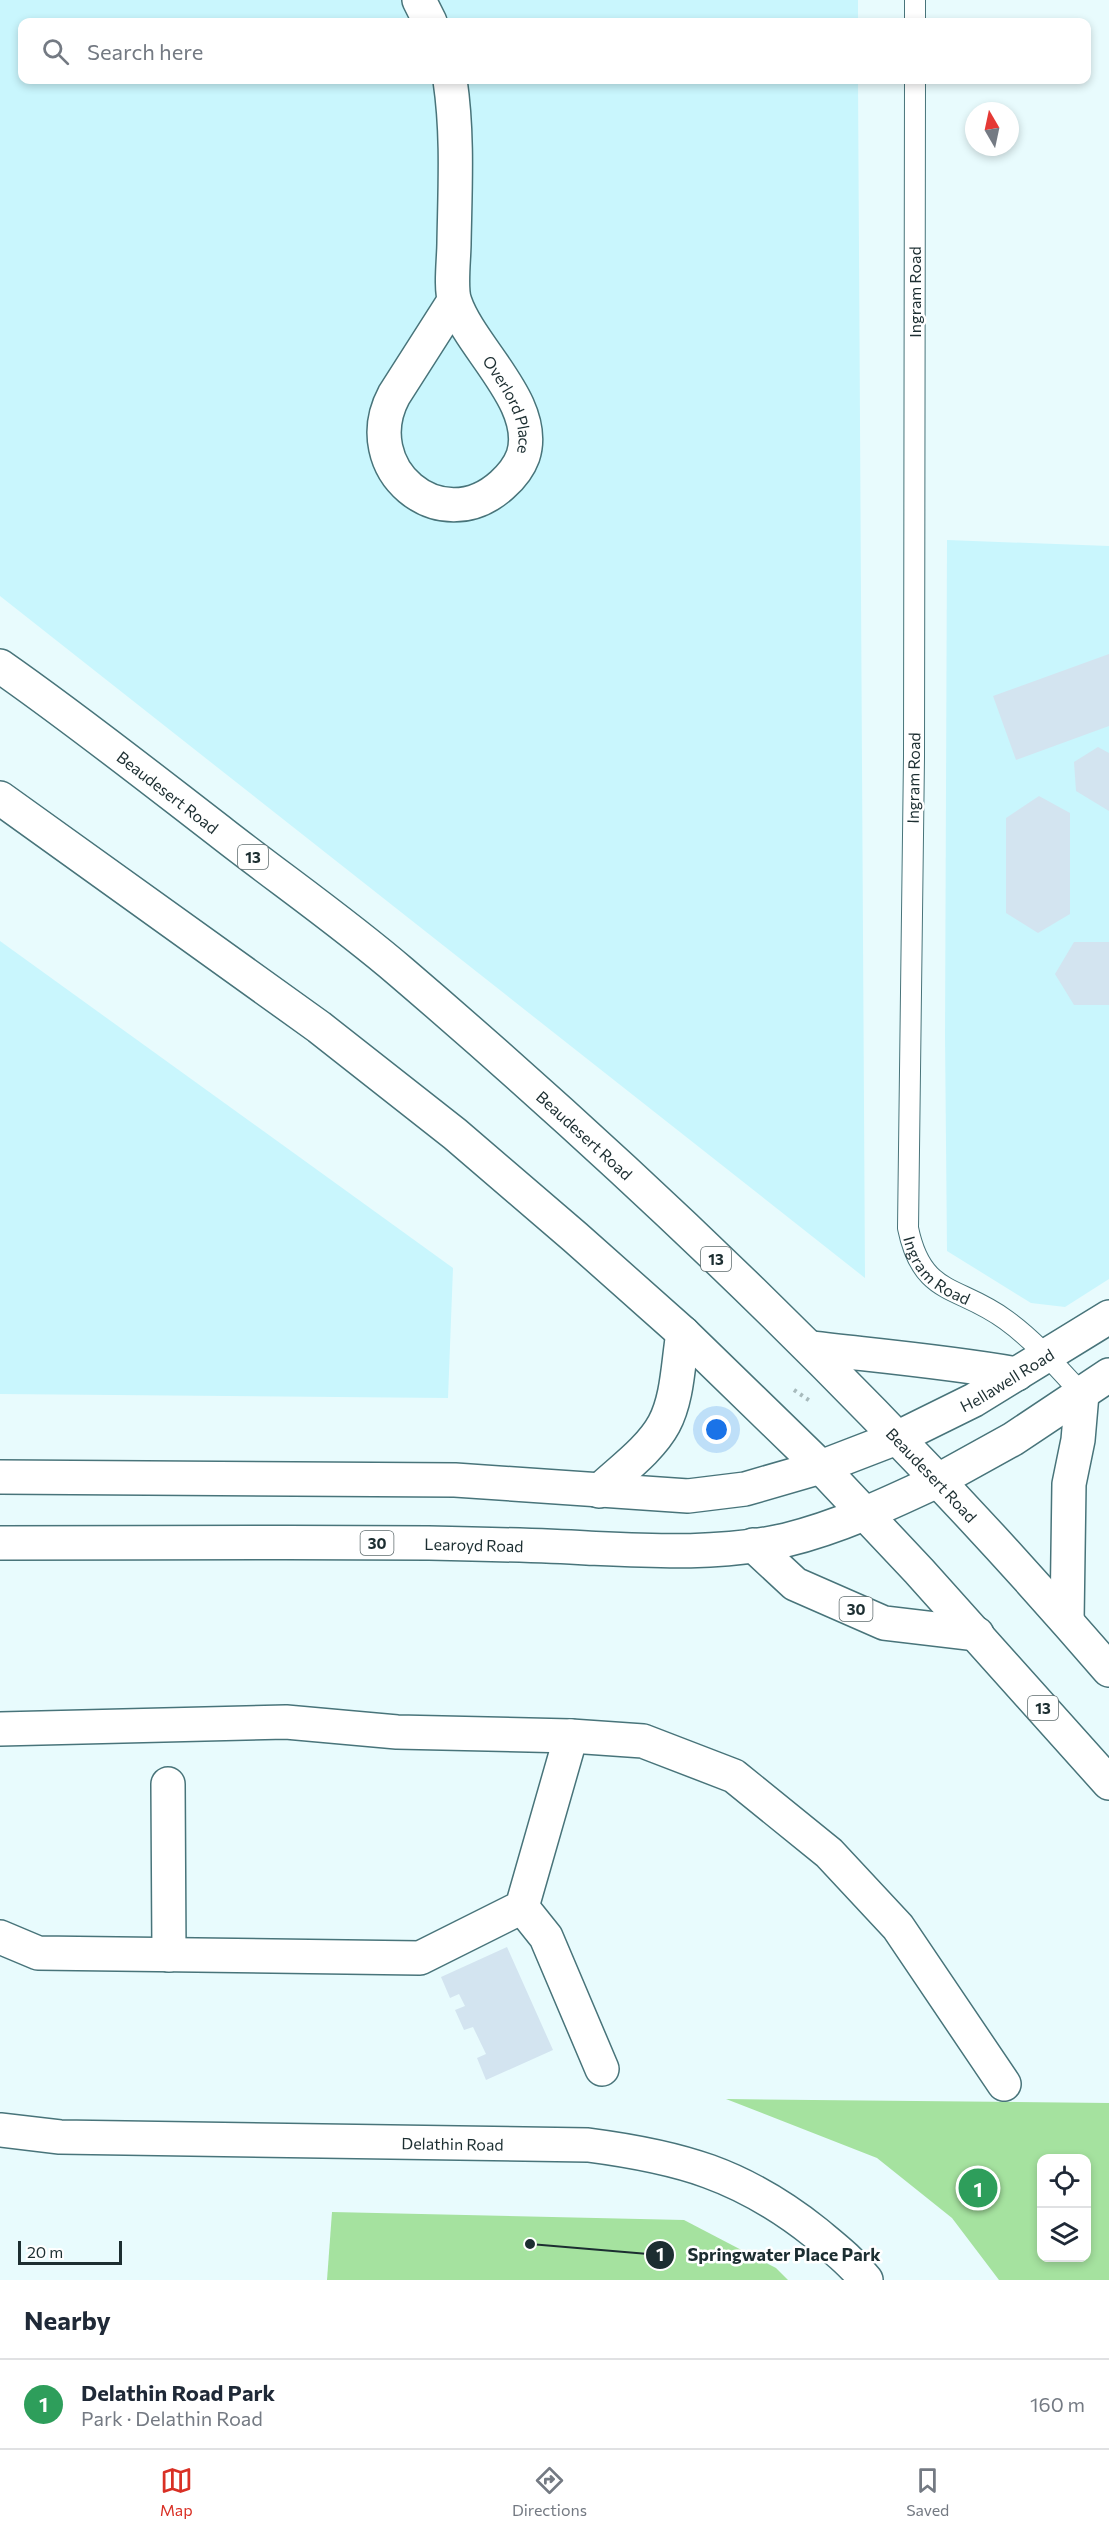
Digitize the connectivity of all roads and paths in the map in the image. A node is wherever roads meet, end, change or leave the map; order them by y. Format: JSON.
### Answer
{"nodes":[{"id":1,"x":419,"y":0,"type":"edge"},
{"id":2,"x":915,"y":0,"type":"edge"},
{"id":3,"x":428,"y":18,"type":"edge"},
{"id":4,"x":915,"y":18,"type":"edge"},
{"id":5,"x":450,"y":84,"type":"edge"},
{"id":6,"x":915,"y":84,"type":"edge"},
{"id":7,"x":454,"y":301,"type":"junction"},
{"id":8,"x":0,"y":666,"type":"edge"},
{"id":9,"x":0,"y":798,"type":"edge"},
{"id":10,"x":1109,"y":1317,"type":"edge"},
{"id":11,"x":682,"y":1333,"type":"junction"},
{"id":12,"x":811,"y":1348,"type":"junction"},
{"id":13,"x":1047,"y":1356,"type":"junction"},
{"id":14,"x":1017,"y":1374,"type":"junction"},
{"id":15,"x":1109,"y":1375,"type":"edge"},
{"id":16,"x":1082,"y":1394,"type":"junction"},
{"id":17,"x":899,"y":1437,"type":"junction"},
{"id":18,"x":821,"y":1467,"type":"junction"},
{"id":19,"x":0,"y":1477,"type":"edge"},
{"id":20,"x":937,"y":1481,"type":"junction"},
{"id":21,"x":599,"y":1491,"type":"junction"},
{"id":22,"x":866,"y":1514,"type":"junction"},
{"id":23,"x":0,"y":1543,"type":"edge"},
{"id":24,"x":753,"y":1545,"type":"junction"},
{"id":25,"x":1067,"y":1621,"type":"junction"},
{"id":26,"x":976,"y":1635,"type":"junction"},
{"id":27,"x":1109,"y":1670,"type":"edge"},
{"id":28,"x":0,"y":1729,"type":"edge"},
{"id":29,"x":571,"y":1736,"type":"junction"},
{"id":30,"x":1109,"y":1783,"type":"edge"},
{"id":31,"x":168,"y":1784,"type":"dead end"},
{"id":32,"x":522,"y":1907,"type":"junction"},
{"id":33,"x":0,"y":1937,"type":"edge"},
{"id":34,"x":169,"y":1955,"type":"junction"},
{"id":35,"x":602,"y":2069,"type":"dead end"},
{"id":36,"x":1004,"y":2084,"type":"dead end"},
{"id":37,"x":0,"y":2130,"type":"edge"},
{"id":38,"x":866,"y":2280,"type":"edge"}],
"edges":[{"from":1,"to":3,"type":"main road"},
{"from":2,"to":4,"type":"lane"},
{"from":5,"to":7,"type":"main road","name":"Overlord Place"},
{"from":6,"to":13,"type":"lane","name":"Ingram Road"},
{"from":7,"to":7,"type":"main road","name":"Overlord Place"},
{"from":8,"to":12,"type":"main road","name":"Beaudesert Road","number":"13"},
{"from":9,"to":11,"type":"main road","number":"13"},
{"from":10,"to":13,"type":"main road","name":"Hellawell Road"},
{"from":11,"to":18,"type":"main road","number":"13"},
{"from":11,"to":21,"type":"main road"},
{"from":12,"to":14,"type":"main road"},
{"from":12,"to":17,"type":"main road","name":"Beaudesert Road","number":"13"},
{"from":13,"to":14,"type":"main road","name":"Hellawell Road"},
{"from":13,"to":16,"type":"lane","name":"Ingram Road"},
{"from":14,"to":17,"type":"main road","name":"Hellawell Road"},
{"from":15,"to":16,"type":"main road"},
{"from":16,"to":20,"type":"main road"},
{"from":16,"to":25,"type":"main road"},
{"from":17,"to":18,"type":"main road"},
{"from":17,"to":20,"type":"main road","name":"Beaudesert Road","number":"13"},
{"from":18,"to":21,"type":"main road"},
{"from":18,"to":22,"type":"main road","number":"13"},
{"from":19,"to":21,"type":"main road"},
{"from":20,"to":22,"type":"main road","name":"Learoyd Road"},
{"from":20,"to":25,"type":"main road","name":"Beaudesert Road","number":"13"},
{"from":22,"to":24,"type":"main road","name":"Learoyd Road"},
{"from":22,"to":26,"type":"main road","number":"13"},
{"from":23,"to":24,"type":"main road","name":"Learoyd Road","number":"30"},
{"from":24,"to":26,"type":"main road","number":"30"},
{"from":25,"to":27,"type":"main road","name":"Beaudesert Road","number":"13"},
{"from":26,"to":30,"type":"main road","number":"13"},
{"from":28,"to":29,"type":"main road"},
{"from":29,"to":32,"type":"main road"},
{"from":29,"to":36,"type":"main road"},
{"from":31,"to":34,"type":"main road"},
{"from":32,"to":34,"type":"main road"},
{"from":32,"to":35,"type":"main road"},
{"from":33,"to":34,"type":"main road"},
{"from":37,"to":38,"type":"main road","name":"Delathin Road"}]}
